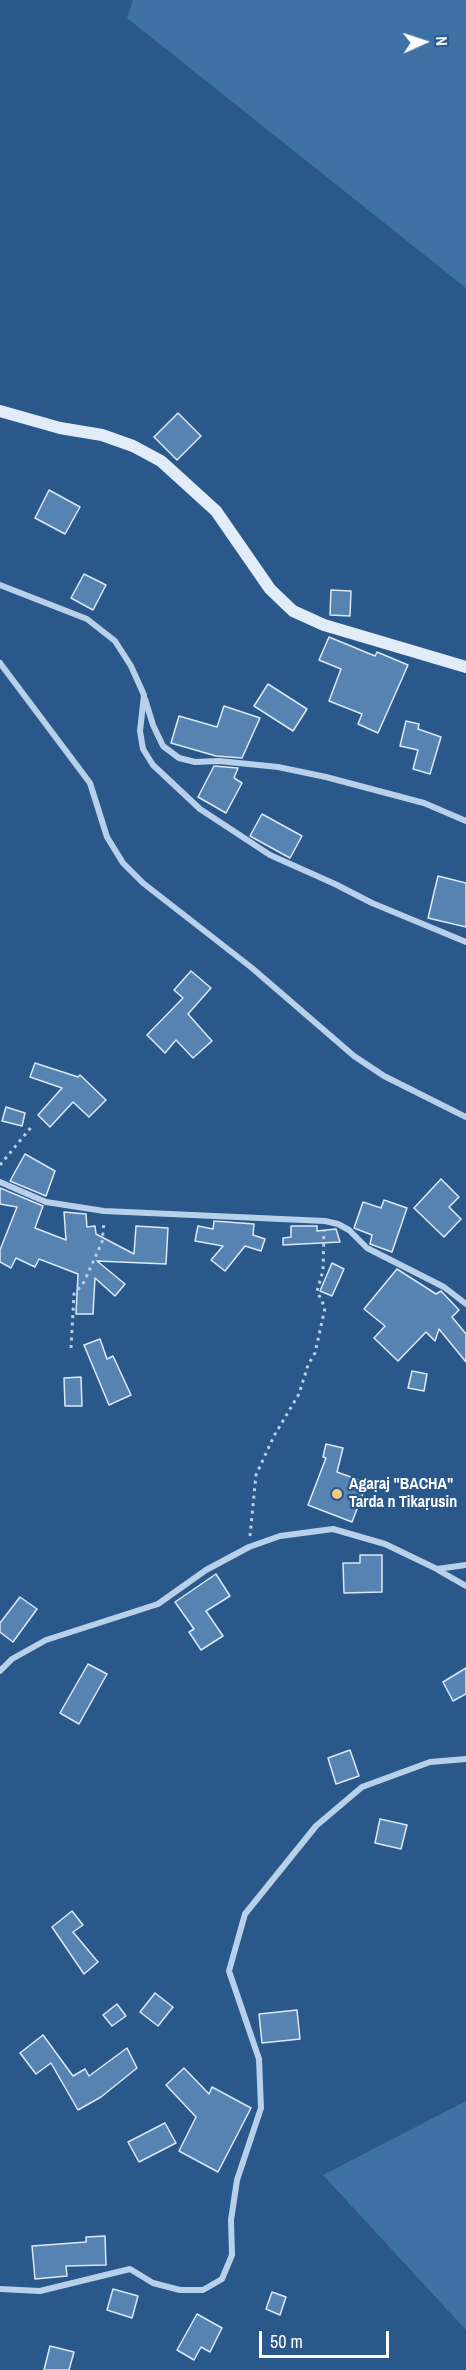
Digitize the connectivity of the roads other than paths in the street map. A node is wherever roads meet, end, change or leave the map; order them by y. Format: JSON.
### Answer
{"nodes":[{"id":1,"x":0,"y":411,"type":"edge"},
{"id":2,"x":0,"y":585,"type":"edge"},
{"id":3,"x":0,"y":663,"type":"edge"},
{"id":4,"x":466,"y":667,"type":"edge"},
{"id":5,"x":144,"y":695,"type":"junction"},
{"id":6,"x":466,"y":821,"type":"edge"},
{"id":7,"x":466,"y":942,"type":"edge"},
{"id":8,"x":466,"y":1117,"type":"edge"},
{"id":9,"x":0,"y":1182,"type":"edge"},
{"id":10,"x":466,"y":1304,"type":"edge"},
{"id":11,"x":466,"y":1564,"type":"edge"},
{"id":12,"x":437,"y":1569,"type":"junction"},
{"id":13,"x":466,"y":1586,"type":"edge"},
{"id":14,"x":0,"y":1671,"type":"edge"},
{"id":15,"x":466,"y":1759,"type":"edge"},
{"id":16,"x":0,"y":2289,"type":"edge"}],
"edges":[{"from":1,"to":4,"type":"street"},
{"from":2,"to":5,"type":"street"},
{"from":3,"to":8,"type":"street"},
{"from":5,"to":6,"type":"street"},
{"from":5,"to":7,"type":"street"},
{"from":9,"to":10,"type":"street"},
{"from":11,"to":12,"type":"street"},
{"from":12,"to":13,"type":"street"},
{"from":12,"to":14,"type":"street"},
{"from":15,"to":16,"type":"street"}]}
